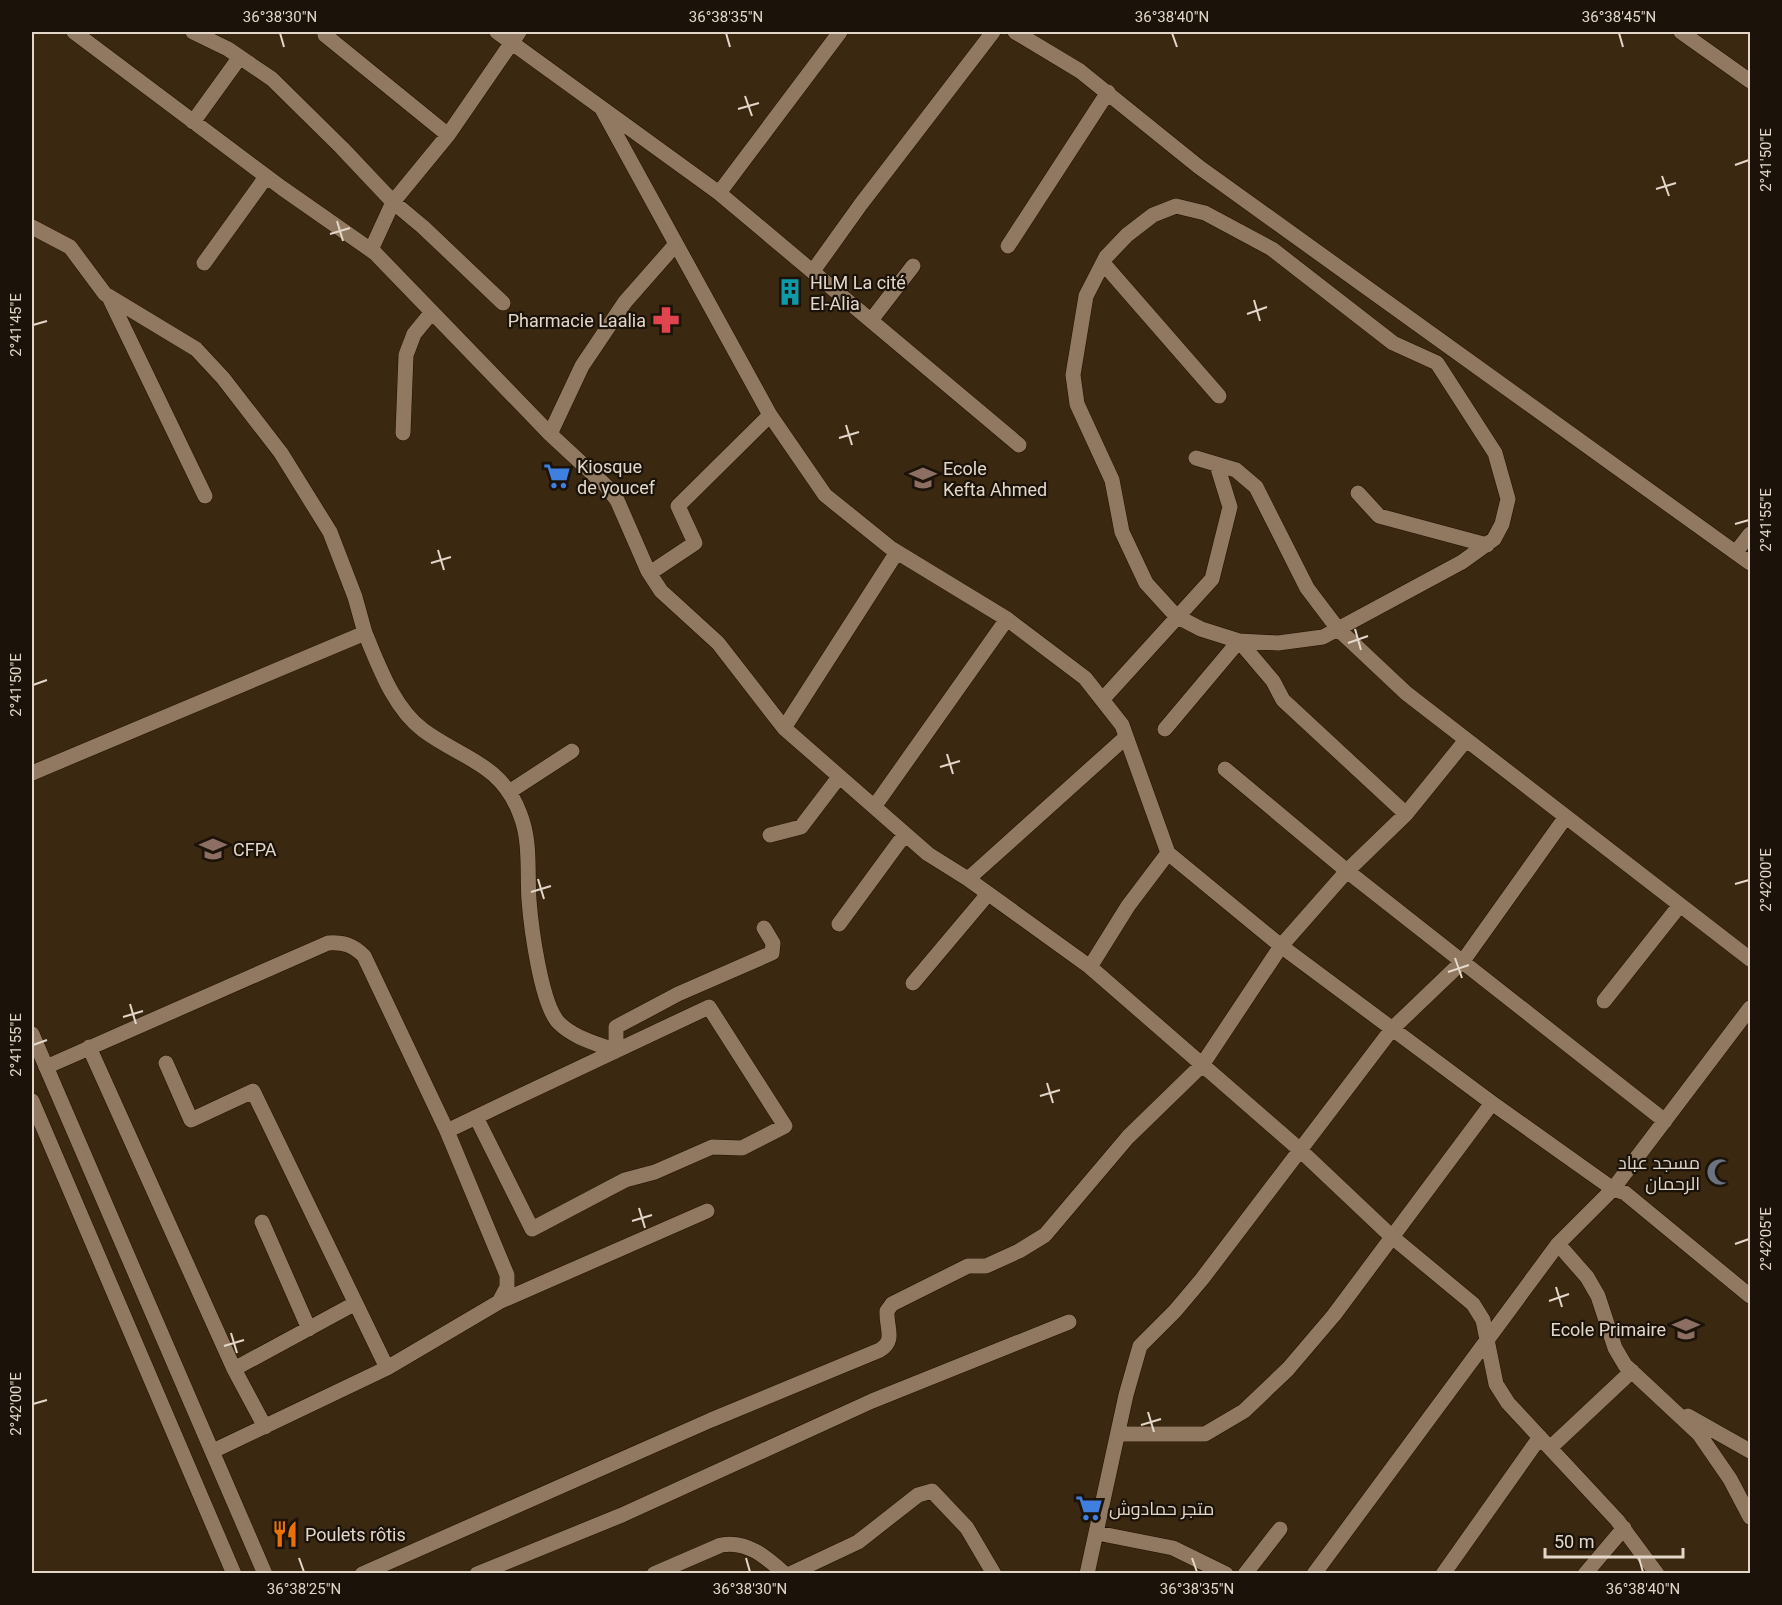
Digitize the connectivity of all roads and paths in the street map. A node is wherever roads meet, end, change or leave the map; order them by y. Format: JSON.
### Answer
{"nodes":[{"id":1,"x":74,"y":32,"type":"edge"},
{"id":2,"x":193,"y":32,"type":"edge"},
{"id":3,"x":497,"y":32,"type":"edge"},
{"id":4,"x":840,"y":32,"type":"edge"},
{"id":5,"x":993,"y":32,"type":"edge"},
{"id":6,"x":1015,"y":32,"type":"edge"},
{"id":7,"x":1681,"y":32,"type":"edge"},
{"id":8,"x":325,"y":35,"type":"dead end"},
{"id":9,"x":516,"y":37,"type":"edge"},
{"id":10,"x":240,"y":57,"type":"junction"},
{"id":11,"x":1750,"y":81,"type":"edge"},
{"id":12,"x":1108,"y":92,"type":"junction"},
{"id":13,"x":602,"y":110,"type":"junction"},
{"id":14,"x":193,"y":122,"type":"junction"},
{"id":15,"x":448,"y":135,"type":"junction"},
{"id":16,"x":266,"y":177,"type":"junction"},
{"id":17,"x":719,"y":193,"type":"junction"},
{"id":18,"x":393,"y":202,"type":"junction"},
{"id":19,"x":32,"y":227,"type":"edge"},
{"id":20,"x":676,"y":244,"type":"junction"},
{"id":21,"x":1008,"y":246,"type":"dead end"},
{"id":22,"x":371,"y":250,"type":"junction"},
{"id":23,"x":204,"y":263,"type":"dead end"},
{"id":24,"x":1103,"y":263,"type":"junction"},
{"id":25,"x":913,"y":266,"type":"dead end"},
{"id":26,"x":813,"y":271,"type":"junction"},
{"id":27,"x":109,"y":297,"type":"junction"},
{"id":28,"x":502,"y":303,"type":"dead end"},
{"id":29,"x":1392,"y":307,"type":"junction"},
{"id":30,"x":432,"y":312,"type":"junction"},
{"id":31,"x":872,"y":320,"type":"junction"},
{"id":32,"x":1377,"y":330,"type":"junction"},
{"id":33,"x":1219,"y":396,"type":"dead end"},
{"id":34,"x":770,"y":415,"type":"junction"},
{"id":35,"x":403,"y":433,"type":"dead end"},
{"id":36,"x":549,"y":434,"type":"junction"},
{"id":37,"x":1019,"y":445,"type":"dead end"},
{"id":38,"x":1196,"y":458,"type":"dead end"},
{"id":39,"x":1217,"y":465,"type":"junction"},
{"id":40,"x":1358,"y":493,"type":"dead end"},
{"id":41,"x":205,"y":496,"type":"dead end"},
{"id":42,"x":1750,"y":534,"type":"edge"},
{"id":43,"x":1486,"y":545,"type":"junction"},
{"id":44,"x":897,"y":552,"type":"junction"},
{"id":45,"x":1736,"y":552,"type":"junction"},
{"id":46,"x":1750,"y":562,"type":"edge"},
{"id":47,"x":650,"y":573,"type":"junction"},
{"id":48,"x":1176,"y":616,"type":"junction"},
{"id":49,"x":1007,"y":619,"type":"junction"},
{"id":50,"x":1338,"y":628,"type":"junction"},
{"id":51,"x":364,"y":633,"type":"junction"},
{"id":52,"x":1239,"y":641,"type":"junction"},
{"id":53,"x":1102,"y":700,"type":"junction"},
{"id":54,"x":784,"y":728,"type":"junction"},
{"id":55,"x":1165,"y":729,"type":"dead end"},
{"id":56,"x":1126,"y":737,"type":"junction"},
{"id":57,"x":1466,"y":740,"type":"junction"},
{"id":58,"x":572,"y":751,"type":"dead end"},
{"id":59,"x":1225,"y":769,"type":"dead end"},
{"id":60,"x":32,"y":773,"type":"edge"},
{"id":61,"x":839,"y":777,"type":"junction"},
{"id":62,"x":509,"y":792,"type":"junction"},
{"id":63,"x":874,"y":807,"type":"junction"},
{"id":64,"x":1406,"y":814,"type":"junction"},
{"id":65,"x":1565,"y":818,"type":"junction"},
{"id":66,"x":905,"y":834,"type":"junction"},
{"id":67,"x":770,"y":835,"type":"dead end"},
{"id":68,"x":1168,"y":854,"type":"junction"},
{"id":69,"x":1347,"y":871,"type":"junction"},
{"id":70,"x":968,"y":879,"type":"junction"},
{"id":71,"x":988,"y":894,"type":"junction"},
{"id":72,"x":1680,"y":905,"type":"junction"},
{"id":73,"x":839,"y":924,"type":"dead end"},
{"id":74,"x":765,"y":928,"type":"dead end"},
{"id":75,"x":1281,"y":946,"type":"junction"},
{"id":76,"x":1750,"y":959,"type":"edge"},
{"id":77,"x":1462,"y":961,"type":"junction"},
{"id":78,"x":1090,"y":967,"type":"junction"},
{"id":79,"x":913,"y":982,"type":"dead end"},
{"id":80,"x":1604,"y":1001,"type":"dead end"},
{"id":81,"x":1750,"y":1008,"type":"edge"},
{"id":82,"x":1392,"y":1029,"type":"junction"},
{"id":83,"x":32,"y":1035,"type":"edge"},
{"id":84,"x":89,"y":1047,"type":"junction"},
{"id":85,"x":616,"y":1051,"type":"junction"},
{"id":86,"x":166,"y":1063,"type":"dead end"},
{"id":87,"x":1202,"y":1065,"type":"junction"},
{"id":88,"x":46,"y":1067,"type":"junction"},
{"id":89,"x":32,"y":1101,"type":"edge"},
{"id":90,"x":1492,"y":1103,"type":"junction"},
{"id":91,"x":476,"y":1117,"type":"junction"},
{"id":92,"x":1665,"y":1121,"type":"junction"},
{"id":93,"x":447,"y":1131,"type":"junction"},
{"id":94,"x":1299,"y":1149,"type":"junction"},
{"id":95,"x":1612,"y":1189,"type":"junction"},
{"id":96,"x":707,"y":1211,"type":"dead end"},
{"id":97,"x":262,"y":1222,"type":"dead end"},
{"id":98,"x":1391,"y":1236,"type":"junction"},
{"id":99,"x":1558,"y":1244,"type":"junction"},
{"id":100,"x":1750,"y":1296,"type":"edge"},
{"id":101,"x":499,"y":1302,"type":"junction"},
{"id":102,"x":354,"y":1304,"type":"junction"},
{"id":103,"x":1069,"y":1322,"type":"dead end"},
{"id":104,"x":309,"y":1329,"type":"junction"},
{"id":105,"x":1488,"y":1337,"type":"junction"},
{"id":106,"x":1476,"y":1354,"type":"junction"},
{"id":107,"x":1491,"y":1362,"type":"junction"},
{"id":108,"x":387,"y":1368,"type":"junction"},
{"id":109,"x":234,"y":1369,"type":"junction"},
{"id":110,"x":1632,"y":1371,"type":"junction"},
{"id":111,"x":1674,"y":1408,"type":"junction"},
{"id":112,"x":265,"y":1427,"type":"junction"},
{"id":113,"x":1118,"y":1434,"type":"junction"},
{"id":114,"x":1545,"y":1442,"type":"junction"},
{"id":115,"x":213,"y":1451,"type":"junction"},
{"id":116,"x":1750,"y":1451,"type":"edge"},
{"id":117,"x":1750,"y":1517,"type":"edge"},
{"id":118,"x":1624,"y":1528,"type":"junction"},
{"id":119,"x":1280,"y":1529,"type":"dead end"},
{"id":120,"x":1097,"y":1533,"type":"junction"},
{"id":121,"x":232,"y":1573,"type":"edge"},
{"id":122,"x":265,"y":1574,"type":"edge"},
{"id":123,"x":362,"y":1574,"type":"edge"},
{"id":124,"x":477,"y":1574,"type":"edge"},
{"id":125,"x":654,"y":1574,"type":"edge"},
{"id":126,"x":785,"y":1574,"type":"edge"},
{"id":127,"x":790,"y":1574,"type":"edge"},
{"id":128,"x":994,"y":1574,"type":"edge"},
{"id":129,"x":1087,"y":1574,"type":"edge"},
{"id":130,"x":1226,"y":1574,"type":"edge"},
{"id":131,"x":1245,"y":1574,"type":"edge"},
{"id":132,"x":1314,"y":1574,"type":"edge"},
{"id":133,"x":1443,"y":1574,"type":"edge"},
{"id":134,"x":1585,"y":1574,"type":"edge"},
{"id":135,"x":1657,"y":1574,"type":"edge"}],
"edges":[{"from":1,"to":14,"type":"street"},
{"from":2,"to":10,"type":"street"},
{"from":3,"to":9,"type":"street"},
{"from":4,"to":17,"type":"street"},
{"from":5,"to":26,"type":"street"},
{"from":6,"to":12,"type":"street"},
{"from":7,"to":11,"type":"street"},
{"from":8,"to":15,"type":"street"},
{"from":9,"to":13,"type":"street"},
{"from":9,"to":15,"type":"street"},
{"from":10,"to":14,"type":"street"},
{"from":10,"to":18,"type":"street"},
{"from":12,"to":21,"type":"street"},
{"from":12,"to":29,"type":"street"},
{"from":13,"to":17,"type":"street"},
{"from":13,"to":20,"type":"street"},
{"from":14,"to":16,"type":"street"},
{"from":15,"to":18,"type":"street"},
{"from":16,"to":22,"type":"street"},
{"from":16,"to":23,"type":"street"},
{"from":17,"to":26,"type":"street"},
{"from":18,"to":22,"type":"street"},
{"from":18,"to":28,"type":"street"},
{"from":19,"to":27,"type":"street"},
{"from":20,"to":34,"type":"street"},
{"from":20,"to":36,"type":"street"},
{"from":22,"to":30,"type":"street"},
{"from":24,"to":32,"type":"street"},
{"from":24,"to":33,"type":"street"},
{"from":24,"to":48,"type":"street"},
{"from":25,"to":31,"type":"street"},
{"from":26,"to":31,"type":"street"},
{"from":27,"to":41,"type":"street"},
{"from":27,"to":51,"type":"street"},
{"from":29,"to":32,"type":"street"},
{"from":29,"to":45,"type":"street"},
{"from":30,"to":35,"type":"street"},
{"from":30,"to":36,"type":"street"},
{"from":31,"to":37,"type":"street"},
{"from":32,"to":43,"type":"street"},
{"from":34,"to":44,"type":"street"},
{"from":34,"to":47,"type":"street"},
{"from":36,"to":47,"type":"street"},
{"from":38,"to":39,"type":"street"},
{"from":39,"to":48,"type":"street"},
{"from":39,"to":50,"type":"street"},
{"from":40,"to":43,"type":"street"},
{"from":42,"to":45,"type":"street"},
{"from":43,"to":50,"type":"street"},
{"from":44,"to":49,"type":"street"},
{"from":44,"to":54,"type":"street"},
{"from":45,"to":46,"type":"street"},
{"from":47,"to":54,"type":"street"},
{"from":48,"to":52,"type":"street"},
{"from":48,"to":53,"type":"street"},
{"from":49,"to":53,"type":"street"},
{"from":49,"to":63,"type":"street"},
{"from":50,"to":52,"type":"street"},
{"from":50,"to":57,"type":"street"},
{"from":51,"to":60,"type":"street"},
{"from":51,"to":62,"type":"street"},
{"from":52,"to":55,"type":"street"},
{"from":52,"to":64,"type":"street"},
{"from":53,"to":56,"type":"street"},
{"from":54,"to":61,"type":"street"},
{"from":56,"to":68,"type":"street"},
{"from":56,"to":70,"type":"street"},
{"from":57,"to":64,"type":"street"},
{"from":57,"to":65,"type":"street"},
{"from":58,"to":62,"type":"street"},
{"from":59,"to":69,"type":"street"},
{"from":61,"to":63,"type":"street"},
{"from":61,"to":67,"type":"street"},
{"from":62,"to":85,"type":"street"},
{"from":63,"to":66,"type":"street"},
{"from":64,"to":69,"type":"street"},
{"from":65,"to":72,"type":"street"},
{"from":65,"to":77,"type":"street"},
{"from":66,"to":70,"type":"street"},
{"from":66,"to":73,"type":"street"},
{"from":68,"to":75,"type":"street"},
{"from":68,"to":78,"type":"street"},
{"from":69,"to":75,"type":"street"},
{"from":69,"to":77,"type":"street"},
{"from":70,"to":71,"type":"street"},
{"from":71,"to":78,"type":"street"},
{"from":71,"to":79,"type":"street"},
{"from":72,"to":76,"type":"street"},
{"from":72,"to":80,"type":"street"},
{"from":74,"to":85,"type":"street"},
{"from":75,"to":82,"type":"street"},
{"from":75,"to":87,"type":"street"},
{"from":77,"to":82,"type":"street"},
{"from":77,"to":92,"type":"street"},
{"from":78,"to":87,"type":"street"},
{"from":81,"to":92,"type":"street"},
{"from":82,"to":90,"type":"street"},
{"from":82,"to":94,"type":"street"},
{"from":83,"to":88,"type":"street"},
{"from":84,"to":88,"type":"street"},
{"from":84,"to":93,"type":"street"},
{"from":84,"to":109,"type":"street"},
{"from":85,"to":91,"type":"street"},
{"from":85,"to":91,"type":"street"},
{"from":86,"to":102,"type":"street"},
{"from":87,"to":94,"type":"street"},
{"from":87,"to":123,"type":"street"},
{"from":88,"to":115,"type":"street"},
{"from":89,"to":121,"type":"street"},
{"from":90,"to":95,"type":"street"},
{"from":90,"to":98,"type":"street"},
{"from":91,"to":93,"type":"street"},
{"from":92,"to":95,"type":"street"},
{"from":93,"to":101,"type":"street"},
{"from":94,"to":98,"type":"street"},
{"from":94,"to":113,"type":"street"},
{"from":95,"to":99,"type":"street"},
{"from":95,"to":100,"type":"street"},
{"from":96,"to":101,"type":"street"},
{"from":97,"to":104,"type":"street"},
{"from":98,"to":105,"type":"street"},
{"from":98,"to":113,"type":"street"},
{"from":99,"to":105,"type":"street"},
{"from":99,"to":110,"type":"street"},
{"from":101,"to":108,"type":"street"},
{"from":102,"to":104,"type":"street"},
{"from":102,"to":108,"type":"street"},
{"from":103,"to":124,"type":"street"},
{"from":104,"to":109,"type":"street"},
{"from":105,"to":106,"type":"street"},
{"from":105,"to":107,"type":"street"},
{"from":106,"to":107,"type":"street"},
{"from":106,"to":132,"type":"street"},
{"from":107,"to":114,"type":"street"},
{"from":108,"to":112,"type":"street"},
{"from":109,"to":112,"type":"street"},
{"from":110,"to":111,"type":"street"},
{"from":110,"to":114,"type":"street"},
{"from":111,"to":116,"type":"street"},
{"from":111,"to":117,"type":"street"},
{"from":112,"to":115,"type":"street"},
{"from":113,"to":120,"type":"street"},
{"from":114,"to":118,"type":"street"},
{"from":114,"to":133,"type":"street"},
{"from":115,"to":122,"type":"street"},
{"from":118,"to":134,"type":"street"},
{"from":118,"to":135,"type":"street"},
{"from":119,"to":131,"type":"street"},
{"from":120,"to":129,"type":"street"},
{"from":120,"to":130,"type":"street"},
{"from":125,"to":126,"type":"street"},
{"from":127,"to":128,"type":"street"}]}
